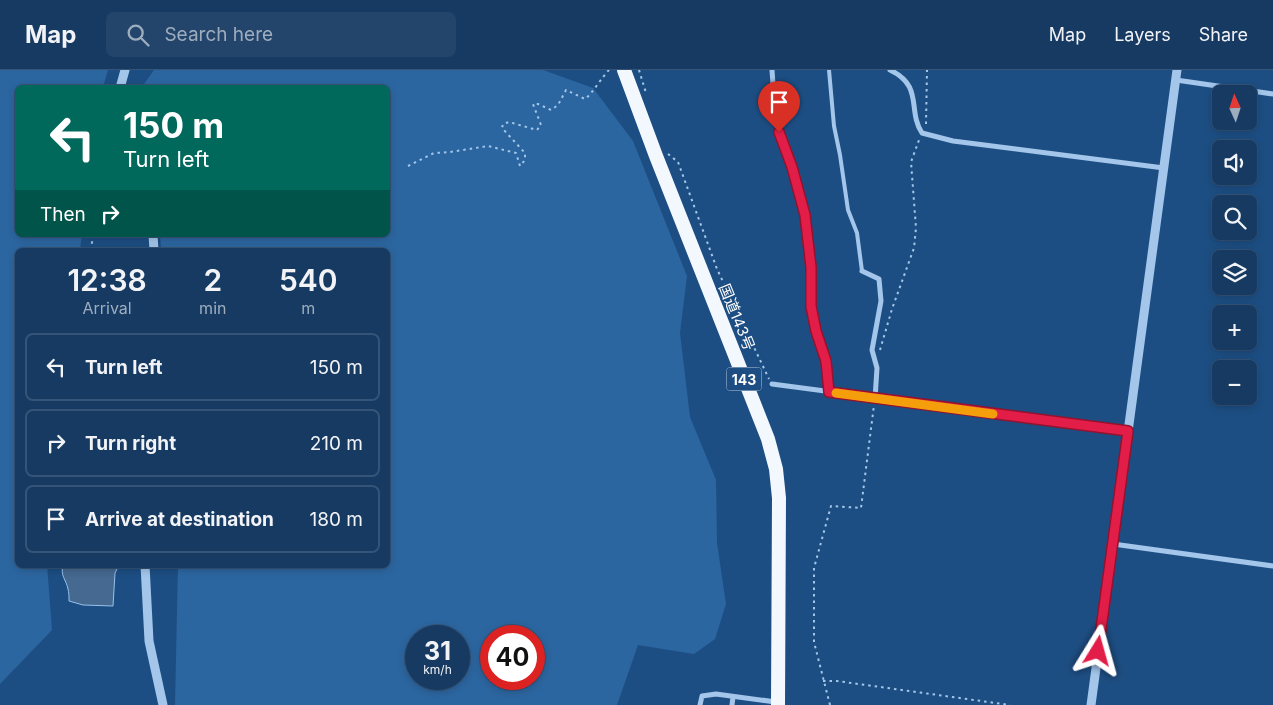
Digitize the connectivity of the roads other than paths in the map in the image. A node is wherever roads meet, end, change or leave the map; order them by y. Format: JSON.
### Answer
{"nodes":[{"id":1,"x":125,"y":70,"type":"edge"},
{"id":2,"x":624,"y":70,"type":"edge"},
{"id":3,"x":772,"y":70,"type":"edge"},
{"id":4,"x":829,"y":70,"type":"edge"},
{"id":5,"x":890,"y":70,"type":"edge"},
{"id":6,"x":1176,"y":75,"type":"edge"},
{"id":7,"x":121,"y":85,"type":"edge"},
{"id":8,"x":1273,"y":94,"type":"edge"},
{"id":9,"x":1164,"y":168,"type":"junction"},
{"id":10,"x":862,"y":271,"type":"joint"},
{"id":11,"x":772,"y":384,"type":"road end"},
{"id":12,"x":829,"y":392,"type":"junction"},
{"id":13,"x":875,"y":398,"type":"junction"},
{"id":14,"x":1128,"y":431,"type":"junction"},
{"id":15,"x":1113,"y":544,"type":"junction"},
{"id":16,"x":1273,"y":566,"type":"edge"},
{"id":17,"x":145,"y":568,"type":"edge"},
{"id":18,"x":733,"y":697,"type":"junction"},
{"id":19,"x":778,"y":704,"type":"edge"},
{"id":20,"x":163,"y":705,"type":"edge"},
{"id":21,"x":700,"y":705,"type":"edge"},
{"id":22,"x":732,"y":705,"type":"edge"},
{"id":23,"x":1091,"y":705,"type":"edge"}],
"edges":[{"from":1,"to":7,"type":"street"},
{"from":2,"to":19,"type":"highway","name":"国道143号","number":"143"},
{"from":3,"to":12,"type":"street"},
{"from":4,"to":10,"type":"lane"},
{"from":5,"to":9,"type":"street"},
{"from":6,"to":8,"type":"street"},
{"from":6,"to":9,"type":"street"},
{"from":9,"to":14,"type":"street"},
{"from":10,"to":13,"type":"street"},
{"from":11,"to":12,"type":"street"},
{"from":12,"to":13,"type":"street"},
{"from":13,"to":14,"type":"street"},
{"from":14,"to":15,"type":"street"},
{"from":15,"to":16,"type":"street"},
{"from":15,"to":23,"type":"street"},
{"from":17,"to":20,"type":"street"},
{"from":18,"to":19,"type":"street"},
{"from":18,"to":21,"type":"street"},
{"from":18,"to":22,"type":"street"}]}
